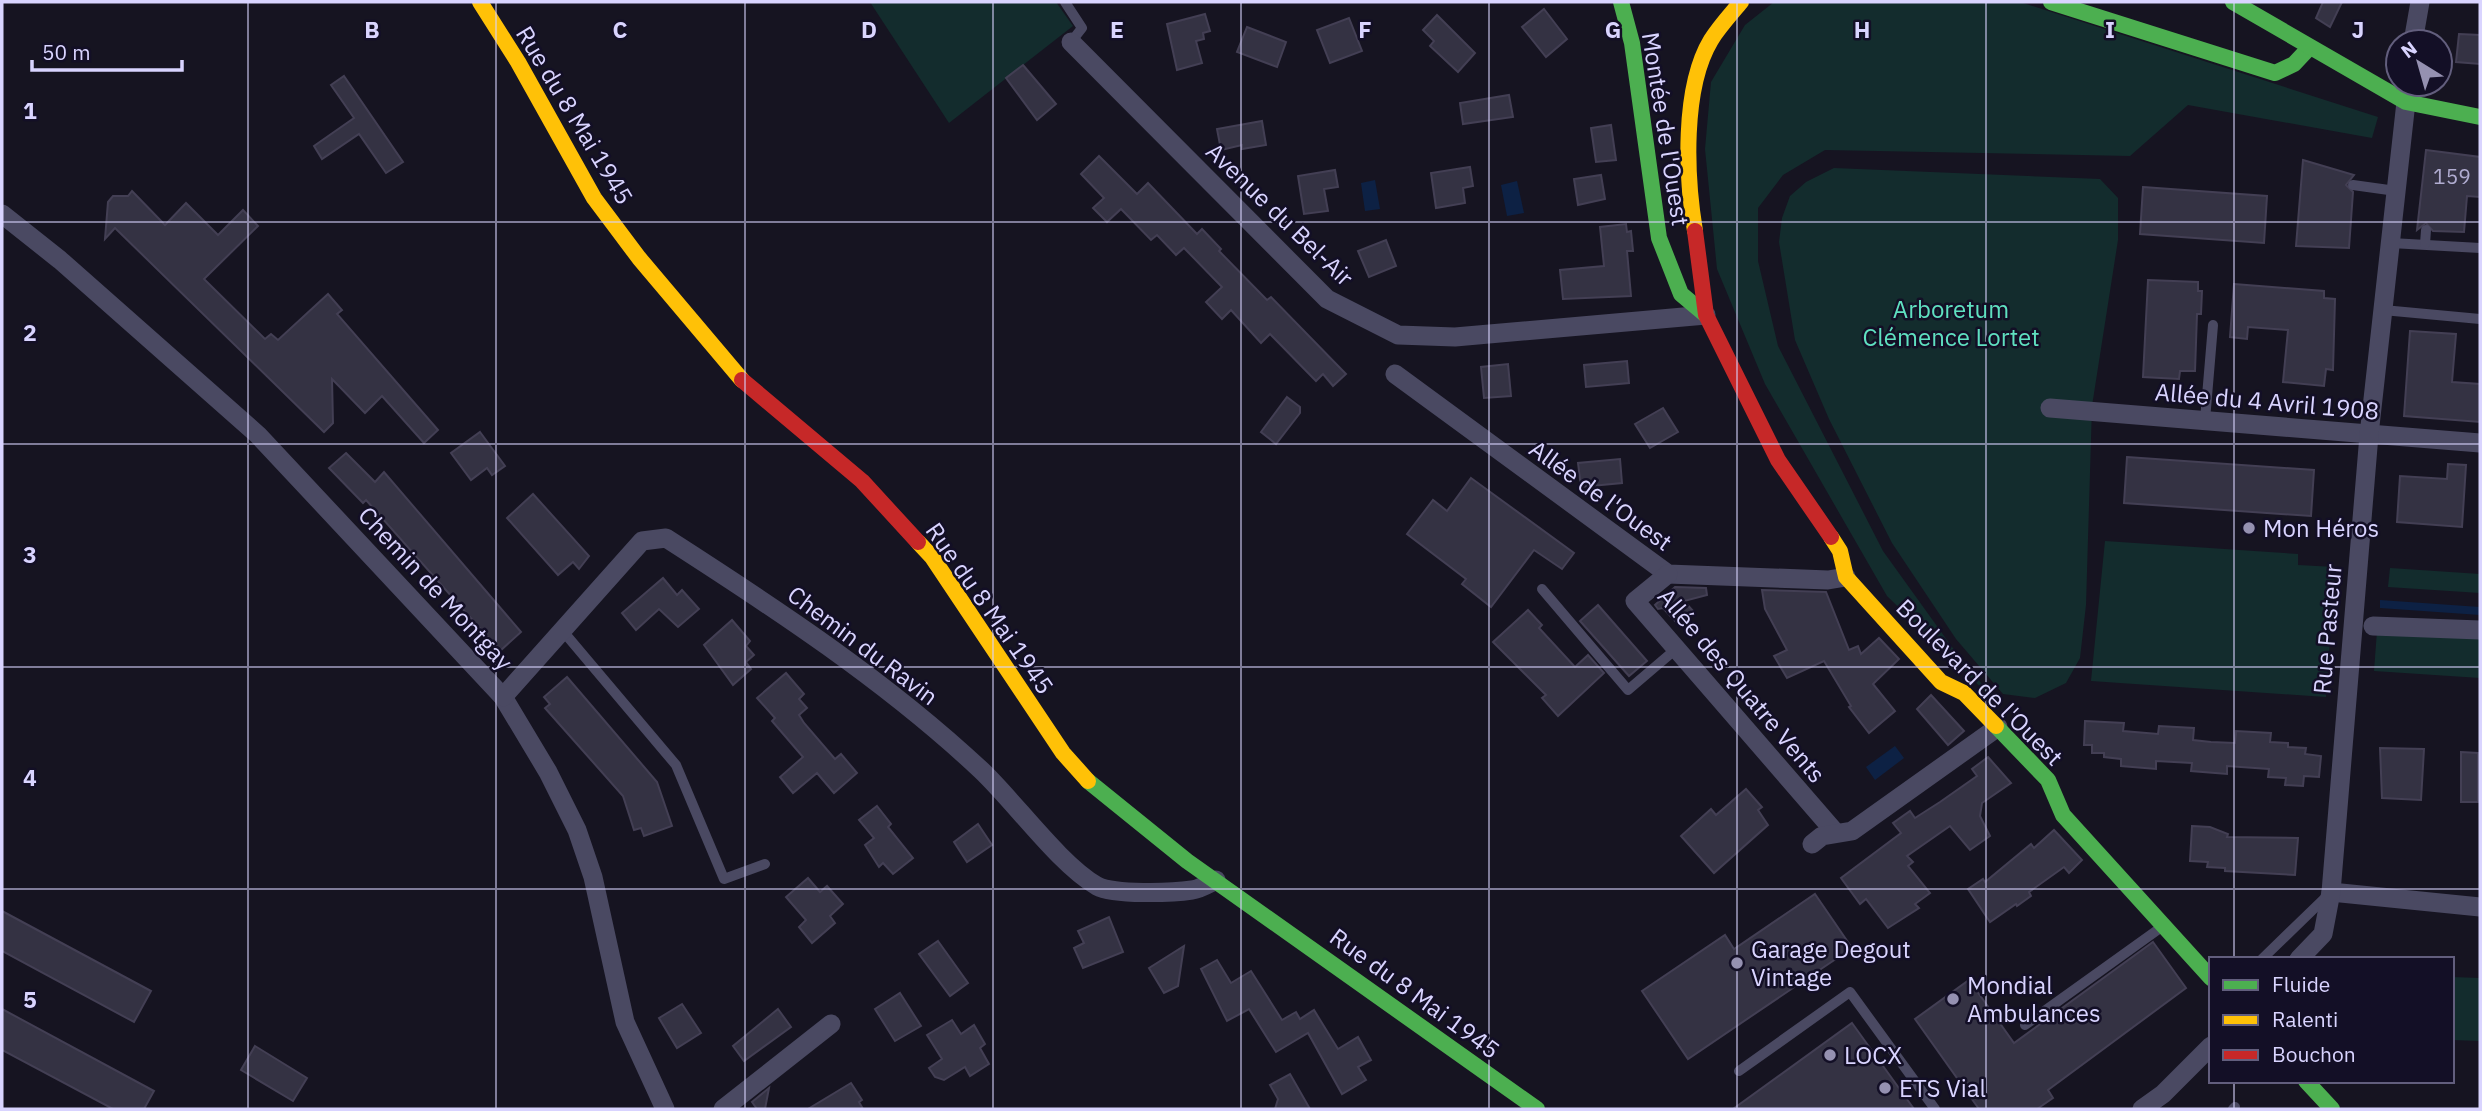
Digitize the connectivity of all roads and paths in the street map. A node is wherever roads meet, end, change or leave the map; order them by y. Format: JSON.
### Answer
{"nodes":[{"id":1,"x":480,"y":2,"type":"edge"},
{"id":2,"x":1065,"y":2,"type":"edge"},
{"id":3,"x":1621,"y":2,"type":"edge"},
{"id":4,"x":1741,"y":2,"type":"edge"},
{"id":5,"x":2051,"y":2,"type":"edge"},
{"id":6,"x":2233,"y":2,"type":"edge"},
{"id":7,"x":2420,"y":2,"type":"edge"},
{"id":8,"x":2415,"y":28,"type":"edge"},
{"id":9,"x":1071,"y":42,"type":"joint"},
{"id":10,"x":2309,"y":48,"type":"junction"},
{"id":11,"x":2384,"y":82,"type":"edge"},
{"id":12,"x":2406,"y":98,"type":"edge"},
{"id":13,"x":2422,"y":98,"type":"edge"},
{"id":14,"x":2480,"y":117,"type":"edge"},
{"id":15,"x":2353,"y":185,"type":"dead end"},
{"id":16,"x":2396,"y":191,"type":"junction"},
{"id":17,"x":2,"y":214,"type":"edge"},
{"id":18,"x":2426,"y":230,"type":"dead end"},
{"id":19,"x":2390,"y":243,"type":"junction"},
{"id":20,"x":2425,"y":244,"type":"junction"},
{"id":21,"x":2480,"y":248,"type":"edge"},
{"id":22,"x":1669,"y":262,"type":"junction"},
{"id":23,"x":1704,"y":281,"type":"junction"},
{"id":24,"x":2383,"y":310,"type":"junction"},
{"id":25,"x":1706,"y":315,"type":"junction"},
{"id":26,"x":2480,"y":319,"type":"edge"},
{"id":27,"x":2213,"y":325,"type":"dead end"},
{"id":28,"x":1395,"y":374,"type":"dead end"},
{"id":29,"x":2050,"y":408,"type":"dead end"},
{"id":30,"x":2205,"y":420,"type":"junction"},
{"id":31,"x":2369,"y":435,"type":"junction"},
{"id":32,"x":2480,"y":443,"type":"edge"},
{"id":33,"x":1668,"y":574,"type":"junction"},
{"id":34,"x":1846,"y":577,"type":"junction"},
{"id":35,"x":1542,"y":589,"type":"dead end"},
{"id":36,"x":2373,"y":626,"type":"dead end"},
{"id":37,"x":562,"y":630,"type":"junction"},
{"id":38,"x":2480,"y":630,"type":"edge"},
{"id":39,"x":1676,"y":649,"type":"junction"},
{"id":40,"x":503,"y":696,"type":"junction"},
{"id":41,"x":1998,"y":727,"type":"junction"},
{"id":42,"x":1835,"y":832,"type":"junction"},
{"id":43,"x":1812,"y":844,"type":"dead end"},
{"id":44,"x":765,"y":864,"type":"dead end"},
{"id":45,"x":1216,"y":880,"type":"junction"},
{"id":46,"x":2330,"y":892,"type":"junction"},
{"id":47,"x":2480,"y":907,"type":"edge"},
{"id":48,"x":2164,"y":926,"type":"junction"},
{"id":49,"x":2264,"y":957,"type":"edge"},
{"id":50,"x":2301,"y":957,"type":"edge"},
{"id":51,"x":2209,"y":976,"type":"edge"},
{"id":52,"x":831,"y":1024,"type":"dead end"},
{"id":53,"x":2025,"y":1025,"type":"dead end"},
{"id":54,"x":2209,"y":1048,"type":"edge"},
{"id":55,"x":1739,"y":1071,"type":"dead end"},
{"id":56,"x":2308,"y":1083,"type":"edge"},
{"id":57,"x":665,"y":1109,"type":"edge"},
{"id":58,"x":723,"y":1109,"type":"edge"},
{"id":59,"x":1537,"y":1109,"type":"edge"},
{"id":60,"x":1935,"y":1109,"type":"edge"},
{"id":61,"x":2142,"y":1109,"type":"edge"},
{"id":62,"x":2332,"y":1109,"type":"edge"}],
"edges":[{"from":1,"to":45,"type":"street","name":"Rue du 8 Mai 1945"},
{"from":2,"to":9,"type":"lane"},
{"from":3,"to":22,"type":"street","name":"Montée de l'Ouest"},
{"from":4,"to":23,"type":"street","name":"Boulevard de l'Ouest"},
{"from":5,"to":10,"type":"street"},
{"from":6,"to":10,"type":"street"},
{"from":7,"to":8,"type":"street"},
{"from":9,"to":25,"type":"street","name":"Avenue du Bel-Air"},
{"from":10,"to":11,"type":"street"},
{"from":12,"to":16,"type":"street","name":"Rue Pasteur"},
{"from":13,"to":14,"type":"street"},
{"from":15,"to":16,"type":"lane"},
{"from":16,"to":19,"type":"street","name":"Rue Pasteur"},
{"from":17,"to":40,"type":"street","name":"Chemin de Montgay"},
{"from":18,"to":20,"type":"lane"},
{"from":19,"to":20,"type":"lane"},
{"from":19,"to":24,"type":"street","name":"Rue Pasteur"},
{"from":20,"to":21,"type":"lane"},
{"from":22,"to":23,"type":"street","name":"Montée de l'Ouest"},
{"from":22,"to":25,"type":"street","name":"Montée de l'Ouest"},
{"from":23,"to":25,"type":"street","name":"Boulevard de l'Ouest"},
{"from":24,"to":26,"type":"lane"},
{"from":24,"to":31,"type":"street","name":"Rue Pasteur"},
{"from":25,"to":34,"type":"street","name":"Boulevard de l'Ouest"},
{"from":27,"to":30,"type":"lane"},
{"from":28,"to":33,"type":"street","name":"Allée de l'Ouest"},
{"from":29,"to":30,"type":"street","name":"Allée du 4 Avril 1908"},
{"from":30,"to":31,"type":"street","name":"Allée du 4 Avril 1908"},
{"from":31,"to":32,"type":"street","name":"Allée du 4 Avril 1908"},
{"from":31,"to":46,"type":"street","name":"Rue Pasteur"},
{"from":33,"to":34,"type":"street","name":"Allée de l'Ouest"},
{"from":33,"to":39,"type":"street","name":"Allée des Quatre Vents"},
{"from":34,"to":41,"type":"street","name":"Boulevard de l'Ouest"},
{"from":35,"to":39,"type":"lane"},
{"from":36,"to":38,"type":"street"},
{"from":37,"to":40,"type":"street","name":"Chemin du Ravin"},
{"from":37,"to":44,"type":"lane"},
{"from":37,"to":45,"type":"street","name":"Chemin du Ravin"},
{"from":39,"to":42,"type":"street","name":"Allée des Quatre Vents"},
{"from":40,"to":57,"type":"street","name":"Chemin de Montgay"},
{"from":41,"to":42,"type":"street"},
{"from":41,"to":48,"type":"street","name":"Boulevard de l'Ouest"},
{"from":42,"to":43,"type":"street"},
{"from":45,"to":59,"type":"street","name":"Rue du 8 Mai 1945"},
{"from":46,"to":47,"type":"street"},
{"from":46,"to":49,"type":"lane"},
{"from":46,"to":50,"type":"street","name":"Rue Pasteur"},
{"from":48,"to":51,"type":"street","name":"Boulevard de l'Ouest"},
{"from":48,"to":53,"type":"lane"},
{"from":52,"to":58,"type":"street"},
{"from":54,"to":61,"type":"street"},
{"from":55,"to":60,"type":"lane"},
{"from":56,"to":62,"type":"street"}]}
